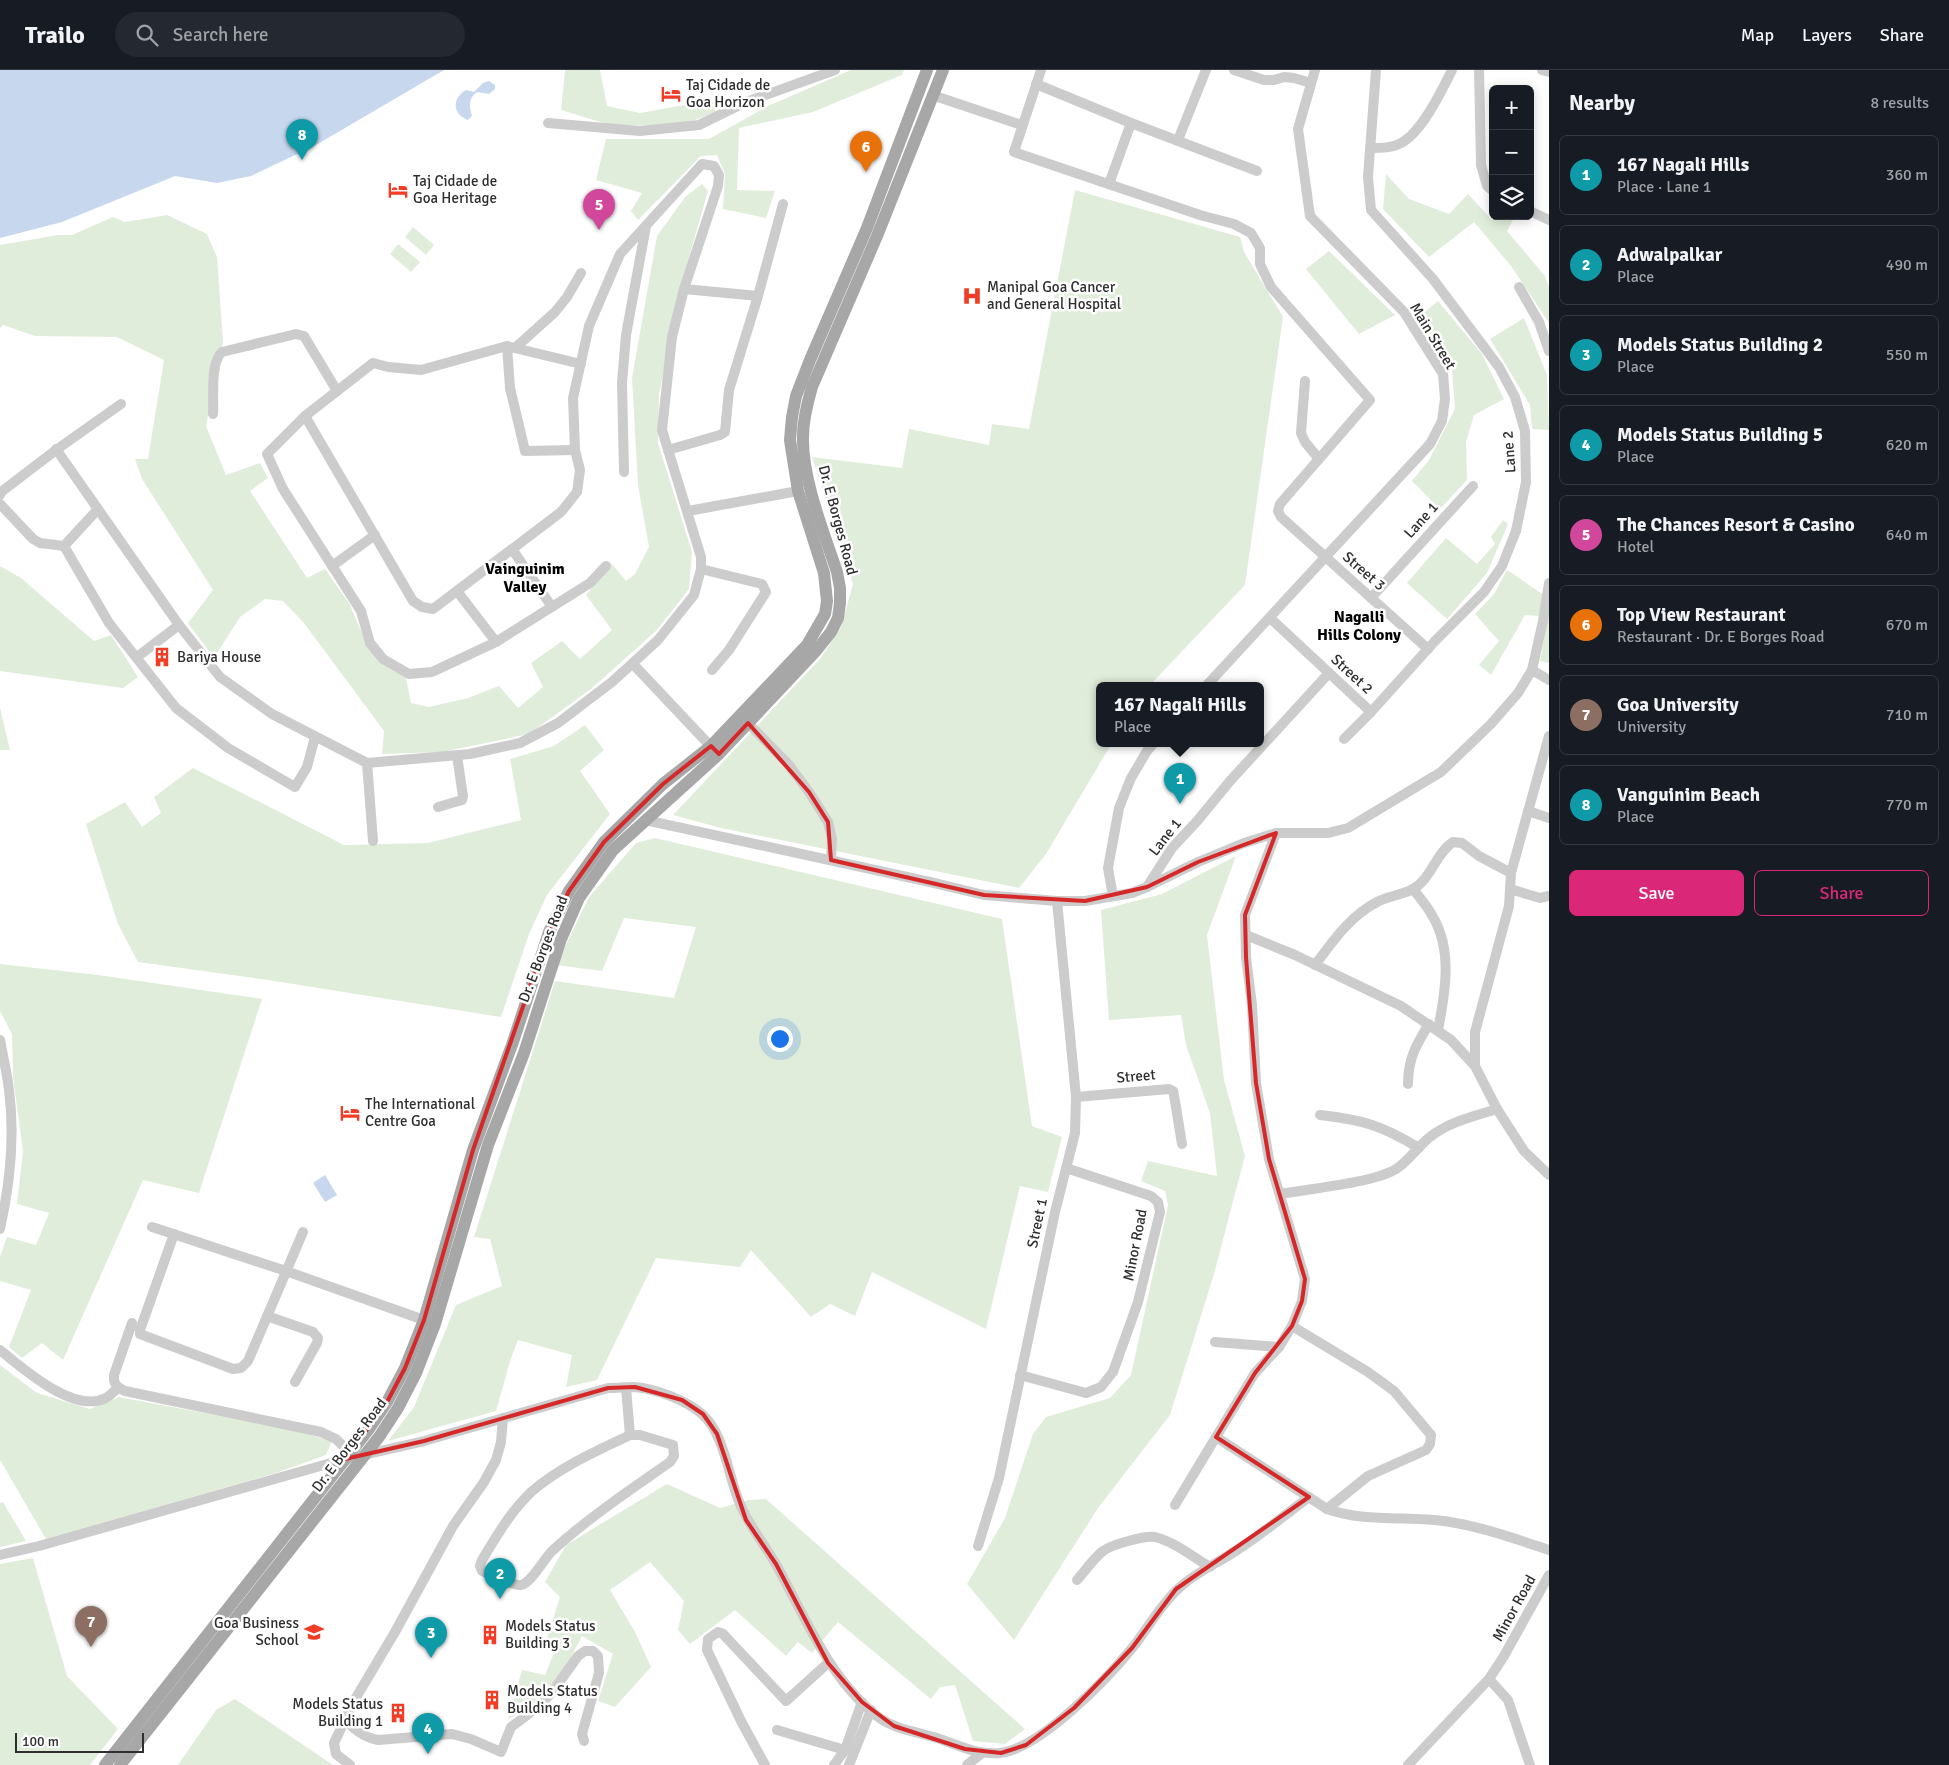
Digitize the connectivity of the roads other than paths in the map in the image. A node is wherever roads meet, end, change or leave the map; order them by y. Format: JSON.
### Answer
{"nodes":[{"id":1,"x":835,"y":70,"type":"edge"},
{"id":2,"x":927,"y":70,"type":"edge"},
{"id":3,"x":943,"y":70,"type":"edge"},
{"id":4,"x":1041,"y":70,"type":"edge"},
{"id":5,"x":1206,"y":70,"type":"edge"},
{"id":6,"x":1234,"y":70,"type":"edge"},
{"id":7,"x":1315,"y":70,"type":"edge"},
{"id":8,"x":1376,"y":70,"type":"edge"},
{"id":9,"x":1452,"y":70,"type":"edge"},
{"id":10,"x":1479,"y":70,"type":"edge"},
{"id":11,"x":1542,"y":70,"type":"edge"},
{"id":12,"x":1549,"y":72,"type":"edge"},
{"id":13,"x":1311,"y":83,"type":"junction"},
{"id":14,"x":1036,"y":84,"type":"junction"},
{"id":15,"x":932,"y":94,"type":"junction"},
{"id":16,"x":548,"y":123,"type":"dead end"},
{"id":17,"x":1131,"y":123,"type":"junction"},
{"id":18,"x":1022,"y":125,"type":"junction"},
{"id":19,"x":1178,"y":140,"type":"junction"},
{"id":20,"x":1371,"y":148,"type":"junction"},
{"id":21,"x":1258,"y":170,"type":"dead end"},
{"id":22,"x":1109,"y":184,"type":"junction"},
{"id":23,"x":1489,"y":188,"type":"edge"},
{"id":24,"x":783,"y":204,"type":"dead end"},
{"id":25,"x":1534,"y":214,"type":"edge"},
{"id":26,"x":1549,"y":220,"type":"edge"},
{"id":27,"x":646,"y":225,"type":"junction"},
{"id":28,"x":581,"y":272,"type":"dead end"},
{"id":29,"x":1519,"y":287,"type":"dead end"},
{"id":30,"x":684,"y":289,"type":"junction"},
{"id":31,"x":758,"y":296,"type":"junction"},
{"id":32,"x":510,"y":347,"type":"junction"},
{"id":33,"x":1549,"y":351,"type":"edge"},
{"id":34,"x":581,"y":364,"type":"junction"},
{"id":35,"x":1305,"y":381,"type":"dead end"},
{"id":36,"x":337,"y":391,"type":"junction"},
{"id":37,"x":121,"y":404,"type":"dead end"},
{"id":38,"x":213,"y":414,"type":"dead end"},
{"id":39,"x":305,"y":416,"type":"junction"},
{"id":40,"x":56,"y":449,"type":"junction"},
{"id":41,"x":575,"y":450,"type":"junction"},
{"id":42,"x":668,"y":450,"type":"junction"},
{"id":43,"x":1319,"y":460,"type":"junction"},
{"id":44,"x":624,"y":472,"type":"dead end"},
{"id":45,"x":1473,"y":486,"type":"dead end"},
{"id":46,"x":798,"y":491,"type":"junction"},
{"id":47,"x":0,"y":495,"type":"edge"},
{"id":48,"x":0,"y":504,"type":"edge"},
{"id":49,"x":98,"y":509,"type":"junction"},
{"id":50,"x":688,"y":511,"type":"junction"},
{"id":51,"x":375,"y":535,"type":"junction"},
{"id":52,"x":64,"y":546,"type":"junction"},
{"id":53,"x":512,"y":550,"type":"junction"},
{"id":54,"x":1324,"y":557,"type":"junction"},
{"id":55,"x":332,"y":566,"type":"junction"},
{"id":56,"x":606,"y":566,"type":"dead end"},
{"id":57,"x":701,"y":569,"type":"junction"},
{"id":58,"x":1549,"y":583,"type":"edge"},
{"id":59,"x":457,"y":591,"type":"junction"},
{"id":60,"x":1372,"y":598,"type":"junction"},
{"id":61,"x":552,"y":607,"type":"junction"},
{"id":62,"x":1270,"y":618,"type":"junction"},
{"id":63,"x":179,"y":625,"type":"junction"},
{"id":64,"x":496,"y":642,"type":"junction"},
{"id":65,"x":1428,"y":649,"type":"junction"},
{"id":66,"x":137,"y":657,"type":"junction"},
{"id":67,"x":632,"y":664,"type":"junction"},
{"id":68,"x":712,"y":670,"type":"dead end"},
{"id":69,"x":1532,"y":670,"type":"junction"},
{"id":70,"x":1329,"y":673,"type":"junction"},
{"id":71,"x":1549,"y":680,"type":"edge"},
{"id":72,"x":1211,"y":682,"type":"edge"},
{"id":73,"x":1371,"y":712,"type":"junction"},
{"id":74,"x":748,"y":723,"type":"junction"},
{"id":75,"x":1549,"y":736,"type":"edge"},
{"id":76,"x":315,"y":737,"type":"junction"},
{"id":77,"x":1344,"y":739,"type":"dead end"},
{"id":78,"x":1264,"y":744,"type":"edge"},
{"id":79,"x":1150,"y":747,"type":"edge"},
{"id":80,"x":1261,"y":747,"type":"edge"},
{"id":81,"x":715,"y":750,"type":"junction"},
{"id":82,"x":457,"y":756,"type":"junction"},
{"id":83,"x":367,"y":763,"type":"junction"},
{"id":84,"x":438,"y":807,"type":"dead end"},
{"id":85,"x":1528,"y":811,"type":"junction"},
{"id":86,"x":1549,"y":818,"type":"edge"},
{"id":87,"x":645,"y":820,"type":"junction"},
{"id":88,"x":1276,"y":833,"type":"junction"},
{"id":89,"x":373,"y":841,"type":"dead end"},
{"id":90,"x":831,"y":860,"type":"junction"},
{"id":91,"x":1511,"y":873,"type":"junction"},
{"id":92,"x":1147,"y":887,"type":"junction"},
{"id":93,"x":1510,"y":888,"type":"junction"},
{"id":94,"x":1413,"y":889,"type":"junction"},
{"id":95,"x":1113,"y":896,"type":"junction"},
{"id":96,"x":1549,"y":896,"type":"edge"},
{"id":97,"x":1057,"y":901,"type":"junction"},
{"id":98,"x":1246,"y":935,"type":"junction"},
{"id":99,"x":1315,"y":965,"type":"junction"},
{"id":100,"x":1429,"y":1024,"type":"junction"},
{"id":101,"x":1438,"y":1030,"type":"junction"},
{"id":102,"x":0,"y":1040,"type":"edge"},
{"id":103,"x":1475,"y":1066,"type":"junction"},
{"id":104,"x":1408,"y":1084,"type":"dead end"},
{"id":105,"x":1076,"y":1097,"type":"junction"},
{"id":106,"x":1497,"y":1109,"type":"junction"},
{"id":107,"x":1320,"y":1115,"type":"dead end"},
{"id":108,"x":1182,"y":1144,"type":"dead end"},
{"id":109,"x":1419,"y":1148,"type":"junction"},
{"id":110,"x":1066,"y":1168,"type":"junction"},
{"id":111,"x":1549,"y":1175,"type":"edge"},
{"id":112,"x":1280,"y":1194,"type":"junction"},
{"id":113,"x":152,"y":1227,"type":"dead end"},
{"id":114,"x":0,"y":1229,"type":"edge"},
{"id":115,"x":303,"y":1232,"type":"dead end"},
{"id":116,"x":174,"y":1234,"type":"junction"},
{"id":117,"x":286,"y":1271,"type":"junction"},
{"id":118,"x":267,"y":1316,"type":"junction"},
{"id":119,"x":424,"y":1320,"type":"junction"},
{"id":120,"x":132,"y":1323,"type":"dead end"},
{"id":121,"x":1292,"y":1326,"type":"junction"},
{"id":122,"x":1215,"y":1342,"type":"dead end"},
{"id":123,"x":1279,"y":1347,"type":"junction"},
{"id":124,"x":0,"y":1350,"type":"edge"},
{"id":125,"x":1020,"y":1375,"type":"junction"},
{"id":126,"x":295,"y":1382,"type":"dead end"},
{"id":127,"x":118,"y":1388,"type":"junction"},
{"id":128,"x":626,"y":1388,"type":"junction"},
{"id":129,"x":503,"y":1418,"type":"junction"},
{"id":130,"x":630,"y":1435,"type":"junction"},
{"id":131,"x":1216,"y":1437,"type":"junction"},
{"id":132,"x":348,"y":1456,"type":"junction"},
{"id":133,"x":363,"y":1456,"type":"junction"},
{"id":134,"x":1309,"y":1497,"type":"junction"},
{"id":135,"x":1175,"y":1505,"type":"dead end"},
{"id":136,"x":1327,"y":1510,"type":"junction"},
{"id":137,"x":978,"y":1546,"type":"dead end"},
{"id":138,"x":1549,"y":1550,"type":"edge"},
{"id":139,"x":0,"y":1555,"type":"edge"},
{"id":140,"x":1210,"y":1567,"type":"junction"},
{"id":141,"x":1549,"y":1575,"type":"edge"},
{"id":142,"x":1077,"y":1580,"type":"dead end"},
{"id":143,"x":828,"y":1663,"type":"junction"},
{"id":144,"x":1489,"y":1679,"type":"junction"},
{"id":145,"x":862,"y":1702,"type":"junction"},
{"id":146,"x":871,"y":1710,"type":"junction"},
{"id":147,"x":344,"y":1719,"type":"junction"},
{"id":148,"x":777,"y":1730,"type":"dead end"},
{"id":149,"x":584,"y":1741,"type":"dead end"},
{"id":150,"x":845,"y":1750,"type":"junction"},
{"id":151,"x":982,"y":1753,"type":"junction"},
{"id":152,"x":105,"y":1765,"type":"edge"},
{"id":153,"x":120,"y":1765,"type":"edge"},
{"id":154,"x":350,"y":1765,"type":"edge"},
{"id":155,"x":765,"y":1765,"type":"edge"},
{"id":156,"x":834,"y":1765,"type":"edge"},
{"id":157,"x":849,"y":1765,"type":"edge"},
{"id":158,"x":967,"y":1765,"type":"edge"},
{"id":159,"x":1408,"y":1765,"type":"edge"},
{"id":160,"x":1530,"y":1765,"type":"edge"}],
"edges":[{"from":1,"to":16,"type":"street"},
{"from":2,"to":46,"type":"main road","name":"Dr. E Borges Road"},
{"from":3,"to":15,"type":"main road","name":"Dr. E Borges Road"},
{"from":4,"to":14,"type":"street"},
{"from":5,"to":19,"type":"street"},
{"from":6,"to":13,"type":"street"},
{"from":7,"to":13,"type":"street","name":"Main Street"},
{"from":8,"to":20,"type":"street","name":"Lane 2"},
{"from":9,"to":20,"type":"street"},
{"from":10,"to":23,"type":"street"},
{"from":11,"to":12,"type":"street"},
{"from":13,"to":54,"type":"street","name":"Main Street"},
{"from":14,"to":17,"type":"street"},
{"from":14,"to":18,"type":"street"},
{"from":15,"to":18,"type":"street"},
{"from":15,"to":74,"type":"main road","name":"Dr. E Borges Road"},
{"from":17,"to":19,"type":"street"},
{"from":17,"to":22,"type":"street"},
{"from":18,"to":22,"type":"street"},
{"from":19,"to":21,"type":"street"},
{"from":20,"to":65,"type":"street","name":"Lane 2"},
{"from":22,"to":43,"type":"street"},
{"from":24,"to":31,"type":"street"},
{"from":25,"to":26,"type":"street"},
{"from":27,"to":30,"type":"street"},
{"from":27,"to":34,"type":"street"},
{"from":27,"to":44,"type":"street"},
{"from":28,"to":32,"type":"street"},
{"from":29,"to":33,"type":"street"},
{"from":30,"to":31,"type":"street"},
{"from":30,"to":42,"type":"street"},
{"from":31,"to":42,"type":"street"},
{"from":32,"to":34,"type":"street"},
{"from":32,"to":36,"type":"street"},
{"from":32,"to":41,"type":"street"},
{"from":34,"to":41,"type":"street"},
{"from":35,"to":43,"type":"street"},
{"from":36,"to":38,"type":"street"},
{"from":36,"to":39,"type":"street"},
{"from":37,"to":40,"type":"street"},
{"from":39,"to":51,"type":"street"},
{"from":39,"to":55,"type":"street"},
{"from":40,"to":47,"type":"street"},
{"from":40,"to":49,"type":"street"},
{"from":41,"to":53,"type":"street"},
{"from":42,"to":50,"type":"street"},
{"from":43,"to":54,"type":"street","name":"Street 3"},
{"from":45,"to":60,"type":"street","name":"Lane 1"},
{"from":46,"to":50,"type":"street"},
{"from":46,"to":81,"type":"main road","name":"Dr. E Borges Road"},
{"from":48,"to":52,"type":"street"},
{"from":49,"to":52,"type":"street"},
{"from":49,"to":63,"type":"street"},
{"from":50,"to":57,"type":"street"},
{"from":51,"to":55,"type":"street"},
{"from":51,"to":59,"type":"street"},
{"from":52,"to":66,"type":"street"},
{"from":53,"to":59,"type":"street"},
{"from":53,"to":61,"type":"street"},
{"from":54,"to":60,"type":"street","name":"Street 3"},
{"from":54,"to":62,"type":"street","name":"Main Street"},
{"from":55,"to":64,"type":"street"},
{"from":56,"to":61,"type":"street"},
{"from":57,"to":67,"type":"street"},
{"from":57,"to":68,"type":"street"},
{"from":58,"to":69,"type":"street"},
{"from":59,"to":64,"type":"street"},
{"from":60,"to":65,"type":"street","name":"Street 3"},
{"from":61,"to":64,"type":"street"},
{"from":62,"to":70,"type":"street","name":"Street 2"},
{"from":62,"to":72,"type":"street","name":"Main Street"},
{"from":63,"to":66,"type":"street"},
{"from":63,"to":76,"type":"street"},
{"from":65,"to":73,"type":"street","name":"Lane 2"},
{"from":66,"to":76,"type":"street"},
{"from":67,"to":81,"type":"street"},
{"from":67,"to":82,"type":"street"},
{"from":69,"to":71,"type":"street"},
{"from":69,"to":88,"type":"street"},
{"from":70,"to":73,"type":"street","name":"Street 2"},
{"from":70,"to":78,"type":"street","name":"Lane 1"},
{"from":73,"to":77,"type":"street","name":"Lane 2"},
{"from":74,"to":81,"type":"main road","name":"Dr. E Borges Road"},
{"from":74,"to":90,"type":"street"},
{"from":75,"to":85,"type":"street"},
{"from":76,"to":83,"type":"street"},
{"from":79,"to":95,"type":"street"},
{"from":80,"to":92,"type":"street","name":"Lane 1"},
{"from":81,"to":87,"type":"main road","name":"Dr. E Borges Road"},
{"from":81,"to":119,"type":"main road","name":"Dr. E Borges Road"},
{"from":82,"to":83,"type":"street"},
{"from":82,"to":84,"type":"street"},
{"from":83,"to":89,"type":"street"},
{"from":85,"to":86,"type":"street"},
{"from":85,"to":91,"type":"street"},
{"from":87,"to":90,"type":"street"},
{"from":87,"to":133,"type":"main road","name":"Dr. E Borges Road"},
{"from":88,"to":92,"type":"street"},
{"from":88,"to":98,"type":"street"},
{"from":90,"to":97,"type":"street"},
{"from":91,"to":93,"type":"street"},
{"from":91,"to":94,"type":"street"},
{"from":92,"to":95,"type":"street"},
{"from":93,"to":96,"type":"street"},
{"from":93,"to":103,"type":"street"},
{"from":94,"to":99,"type":"street"},
{"from":94,"to":101,"type":"street"},
{"from":95,"to":97,"type":"street"},
{"from":97,"to":105,"type":"street","name":"Street 1"},
{"from":98,"to":99,"type":"street"},
{"from":98,"to":112,"type":"street"},
{"from":99,"to":100,"type":"street"},
{"from":100,"to":101,"type":"street"},
{"from":100,"to":104,"type":"street"},
{"from":101,"to":103,"type":"street"},
{"from":102,"to":114,"type":"street"},
{"from":103,"to":106,"type":"street"},
{"from":105,"to":108,"type":"street","name":"Street"},
{"from":105,"to":110,"type":"street","name":"Street 1"},
{"from":106,"to":109,"type":"street"},
{"from":106,"to":111,"type":"street"},
{"from":107,"to":109,"type":"street"},
{"from":109,"to":112,"type":"street"},
{"from":110,"to":125,"type":"street","name":"Street 1"},
{"from":110,"to":125,"type":"street","name":"Minor Road"},
{"from":112,"to":121,"type":"street"},
{"from":113,"to":116,"type":"street"},
{"from":115,"to":117,"type":"street"},
{"from":116,"to":117,"type":"street"},
{"from":116,"to":118,"type":"street"},
{"from":117,"to":118,"type":"street"},
{"from":117,"to":119,"type":"street"},
{"from":118,"to":126,"type":"street"},
{"from":119,"to":132,"type":"main road","name":"Dr. E Borges Road"},
{"from":120,"to":127,"type":"street"},
{"from":121,"to":123,"type":"street"},
{"from":121,"to":136,"type":"street"},
{"from":122,"to":123,"type":"street"},
{"from":123,"to":131,"type":"street"},
{"from":124,"to":127,"type":"street"},
{"from":125,"to":137,"type":"street","name":"Street 1"},
{"from":127,"to":132,"type":"street"},
{"from":128,"to":129,"type":"street"},
{"from":128,"to":130,"type":"street"},
{"from":128,"to":143,"type":"street"},
{"from":129,"to":133,"type":"street"},
{"from":129,"to":147,"type":"street"},
{"from":130,"to":130,"type":"street"},
{"from":131,"to":134,"type":"street"},
{"from":131,"to":135,"type":"street"},
{"from":132,"to":133,"type":"street"},
{"from":132,"to":139,"type":"street"},
{"from":132,"to":152,"type":"main road","name":"Dr. E Borges Road"},
{"from":133,"to":153,"type":"main road","name":"Dr. E Borges Road"},
{"from":134,"to":136,"type":"street"},
{"from":134,"to":140,"type":"street"},
{"from":136,"to":138,"type":"street"},
{"from":140,"to":142,"type":"street"},
{"from":140,"to":151,"type":"street"},
{"from":141,"to":144,"type":"street","name":"Minor Road"},
{"from":143,"to":145,"type":"street"},
{"from":143,"to":155,"type":"street"},
{"from":144,"to":159,"type":"street","name":"Minor Road"},
{"from":144,"to":160,"type":"street"},
{"from":145,"to":146,"type":"street"},
{"from":145,"to":150,"type":"street"},
{"from":146,"to":151,"type":"street"},
{"from":146,"to":157,"type":"street"},
{"from":147,"to":149,"type":"street"},
{"from":147,"to":154,"type":"street"},
{"from":148,"to":150,"type":"street"},
{"from":150,"to":156,"type":"street"},
{"from":151,"to":158,"type":"street"}]}
